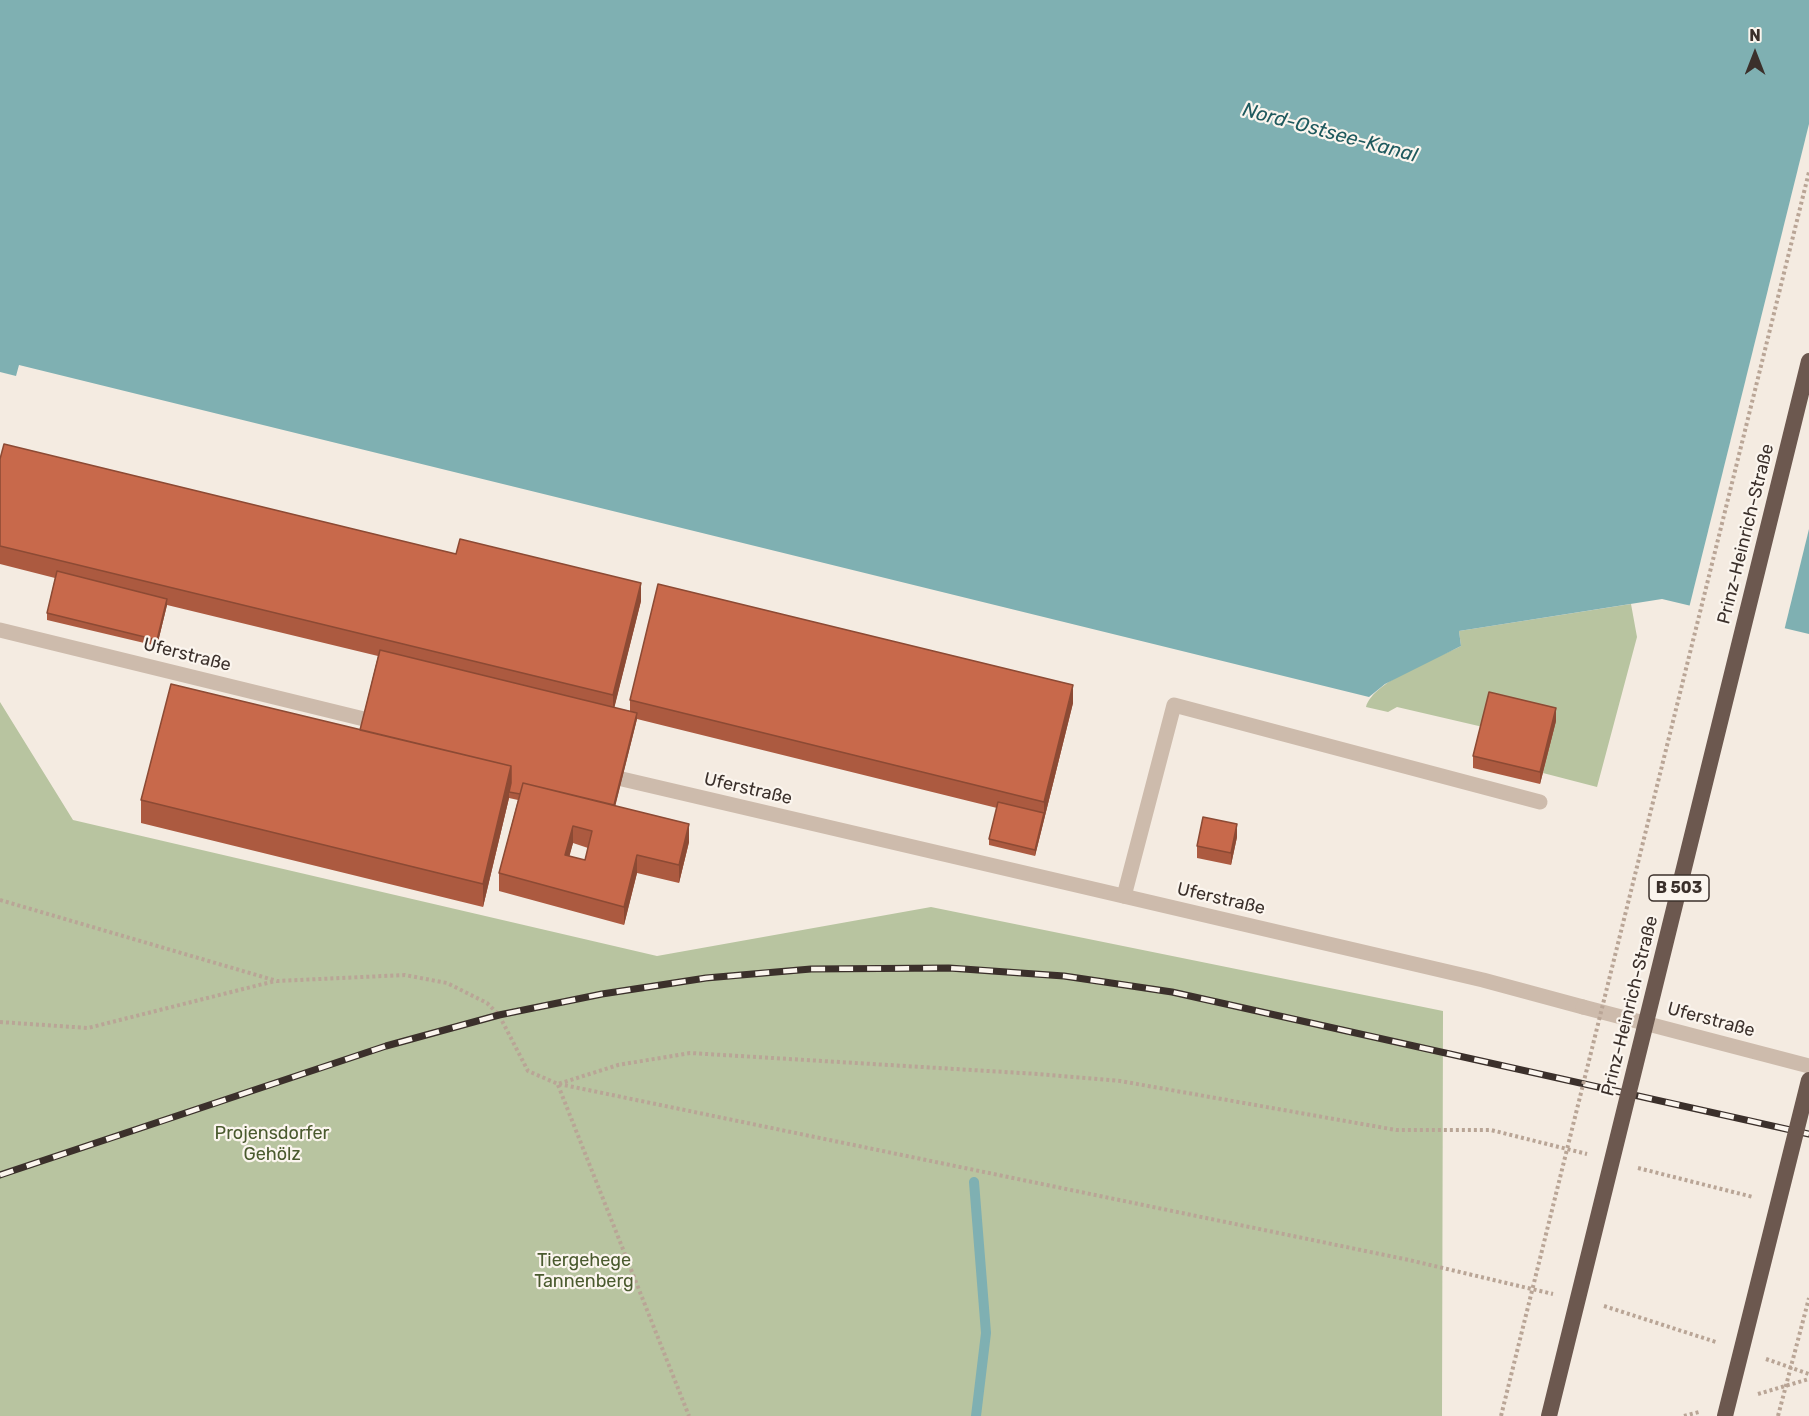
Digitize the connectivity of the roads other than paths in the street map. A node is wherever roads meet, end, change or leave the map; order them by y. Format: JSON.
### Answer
{"nodes":[{"id":1,"x":1809,"y":361,"type":"edge"},
{"id":2,"x":0,"y":630,"type":"edge"},
{"id":3,"x":364,"y":719,"type":"edge"},
{"id":4,"x":622,"y":780,"type":"edge"},
{"id":5,"x":1540,"y":802,"type":"dead end"},
{"id":6,"x":1125,"y":896,"type":"junction"},
{"id":7,"x":1809,"y":1066,"type":"edge"},
{"id":8,"x":1809,"y":1080,"type":"edge"},
{"id":9,"x":1549,"y":1416,"type":"edge"},
{"id":10,"x":1725,"y":1416,"type":"edge"}],
"edges":[{"from":1,"to":9,"type":"highway","name":"Prinz-Heinrich-Straße","number":"B 503","bridge":true},
{"from":2,"to":3,"type":"street","name":"Uferstraße"},
{"from":4,"to":6,"type":"street","name":"Uferstraße"},
{"from":5,"to":6,"type":"street"},
{"from":6,"to":7,"type":"street","name":"Uferstraße"},
{"from":8,"to":10,"type":"highway","bridge":true}]}
